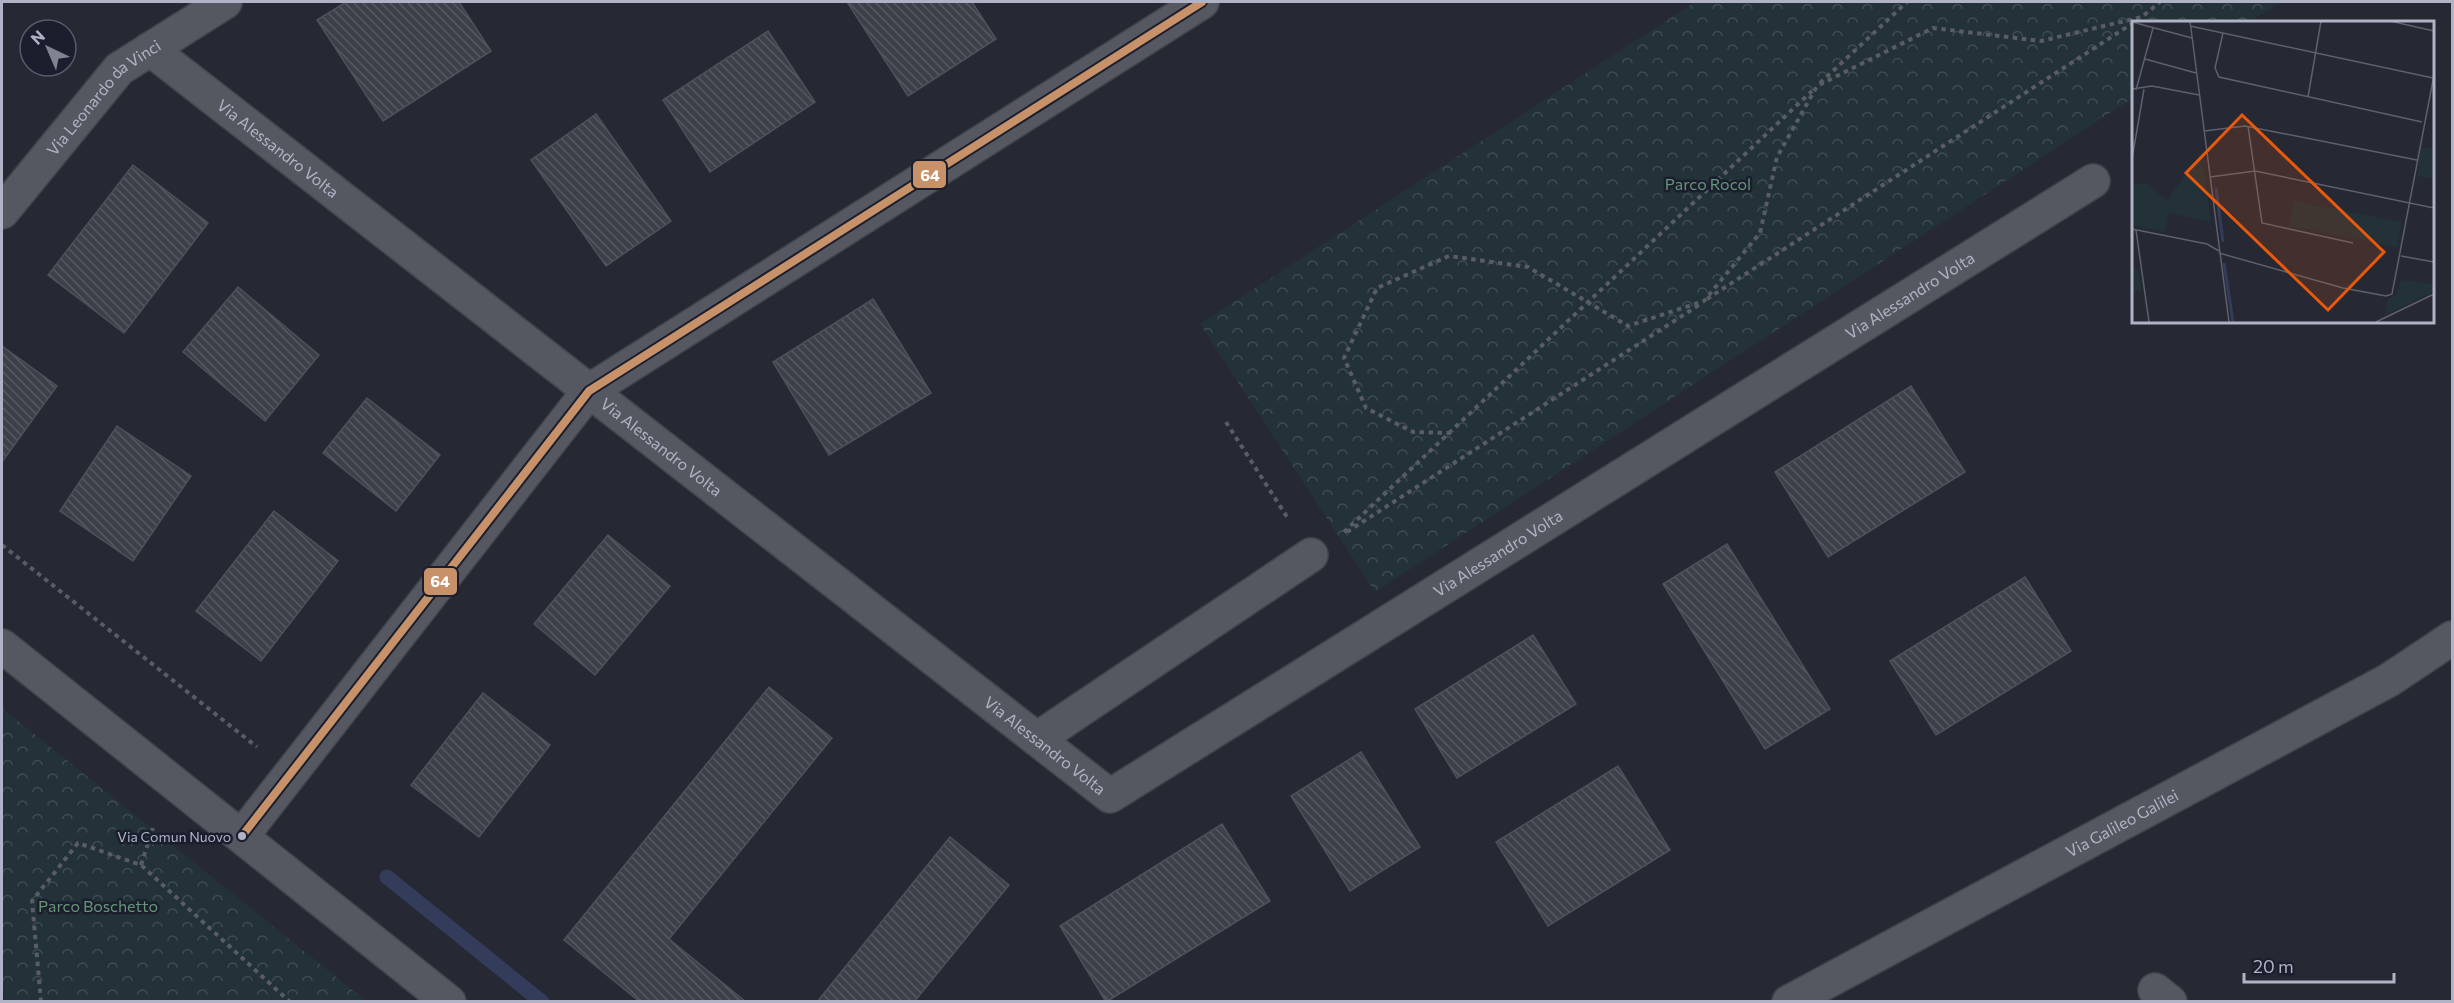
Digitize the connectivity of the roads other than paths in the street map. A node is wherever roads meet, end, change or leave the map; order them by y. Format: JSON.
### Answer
{"nodes":[{"id":1,"x":225,"y":2,"type":"edge"},
{"id":2,"x":1202,"y":2,"type":"edge"},
{"id":3,"x":150,"y":50,"type":"junction"},
{"id":4,"x":2093,"y":181,"type":"dead end"},
{"id":5,"x":2,"y":212,"type":"edge"},
{"id":6,"x":589,"y":391,"type":"junction"},
{"id":7,"x":1311,"y":555,"type":"dead end"},
{"id":8,"x":2452,"y":638,"type":"edge"},
{"id":9,"x":2,"y":646,"type":"edge"},
{"id":10,"x":1036,"y":739,"type":"junction"},
{"id":11,"x":242,"y":836,"type":"junction"},
{"id":12,"x":449,"y":1002,"type":"edge"},
{"id":13,"x":1789,"y":1002,"type":"edge"}],
"edges":[{"from":1,"to":3,"type":"street","name":"Via Leonardo da Vinci"},
{"from":2,"to":6,"type":"street"},
{"from":3,"to":5,"type":"street","name":"Via Leonardo da Vinci"},
{"from":3,"to":6,"type":"street","name":"Via Alessandro Volta"},
{"from":4,"to":10,"type":"street","name":"Via Alessandro Volta"},
{"from":6,"to":10,"type":"street","name":"Via Alessandro Volta"},
{"from":6,"to":11,"type":"street"},
{"from":7,"to":10,"type":"street"},
{"from":8,"to":13,"type":"street","name":"Via Galileo Galilei"},
{"from":9,"to":11,"type":"street"},
{"from":11,"to":12,"type":"street"}]}
